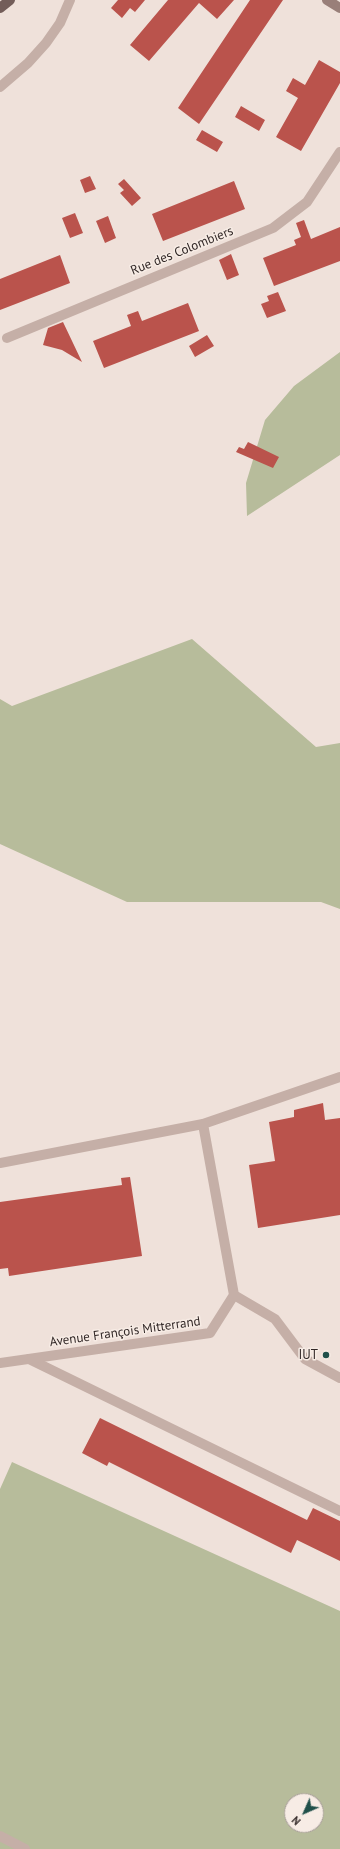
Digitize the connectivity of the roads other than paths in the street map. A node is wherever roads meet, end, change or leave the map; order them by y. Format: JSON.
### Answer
{"nodes":[{"id":1,"x":10,"y":0,"type":"edge"},
{"id":2,"x":70,"y":0,"type":"edge"},
{"id":3,"x":328,"y":0,"type":"edge"},
{"id":4,"x":0,"y":8,"type":"edge"},
{"id":5,"x":340,"y":8,"type":"edge"},
{"id":6,"x":0,"y":87,"type":"edge"},
{"id":7,"x":340,"y":152,"type":"edge"},
{"id":8,"x":7,"y":338,"type":"dead end"},
{"id":9,"x":340,"y":1077,"type":"edge"},
{"id":10,"x":203,"y":1124,"type":"junction"},
{"id":11,"x":0,"y":1163,"type":"edge"},
{"id":12,"x":234,"y":1295,"type":"junction"},
{"id":13,"x":29,"y":1359,"type":"junction"},
{"id":14,"x":0,"y":1363,"type":"edge"},
{"id":15,"x":340,"y":1378,"type":"edge"},
{"id":16,"x":340,"y":1511,"type":"edge"},
{"id":17,"x":0,"y":1836,"type":"edge"},
{"id":18,"x":25,"y":1849,"type":"edge"}],
"edges":[{"from":1,"to":4,"type":"main road"},
{"from":2,"to":6,"type":"street"},
{"from":3,"to":5,"type":"main road"},
{"from":7,"to":8,"type":"street","name":"Rue des Colombiers"},
{"from":9,"to":10,"type":"street"},
{"from":10,"to":11,"type":"street"},
{"from":10,"to":12,"type":"street"},
{"from":12,"to":13,"type":"street","name":"Avenue François Mitterrand"},
{"from":12,"to":15,"type":"street"},
{"from":13,"to":14,"type":"street","name":"Avenue François Mitterrand"},
{"from":13,"to":16,"type":"street"},
{"from":17,"to":18,"type":"street"}]}
